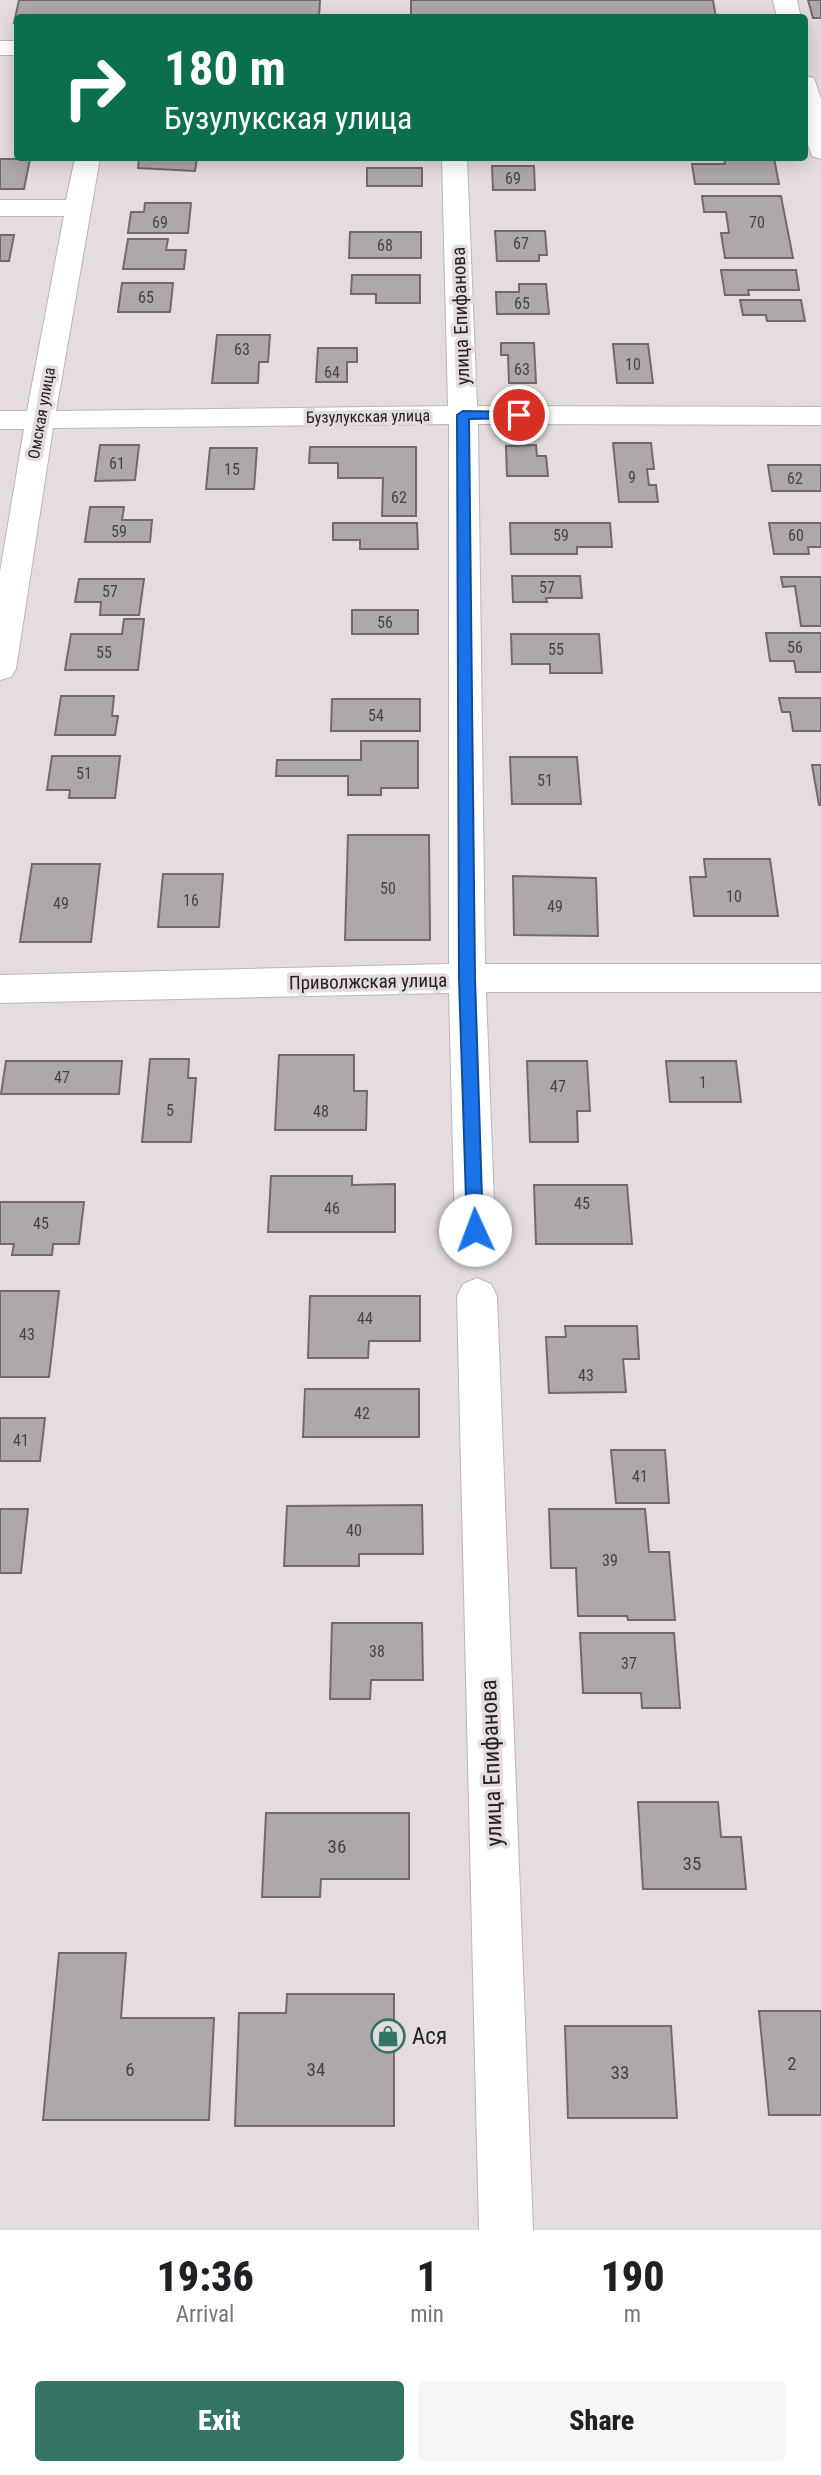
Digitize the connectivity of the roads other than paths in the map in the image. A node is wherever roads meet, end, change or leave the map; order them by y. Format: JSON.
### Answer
{"nodes":[{"id":1,"x":808,"y":96,"type":"edge"},
{"id":2,"x":821,"y":151,"type":"edge"},
{"id":3,"x":87,"y":161,"type":"edge"},
{"id":4,"x":454,"y":161,"type":"edge"},
{"id":5,"x":0,"y":208,"type":"edge"},
{"id":6,"x":79,"y":208,"type":"junction"},
{"id":7,"x":463,"y":415,"type":"junction"},
{"id":8,"x":821,"y":416,"type":"edge"},
{"id":9,"x":0,"y":420,"type":"edge"},
{"id":10,"x":40,"y":420,"type":"junction"},
{"id":11,"x":0,"y":667,"type":"edge"},
{"id":12,"x":467,"y":978,"type":"junction"},
{"id":13,"x":821,"y":978,"type":"edge"},
{"id":14,"x":0,"y":989,"type":"edge"},
{"id":15,"x":475,"y":1230,"type":"dead end"},
{"id":16,"x":477,"y":1296,"type":"dead end"},
{"id":17,"x":506,"y":2230,"type":"edge"}],
"edges":[{"from":1,"to":2,"type":"street"},
{"from":3,"to":6,"type":"street","name":"Омская улица"},
{"from":4,"to":7,"type":"street","name":"улица Епифанова"},
{"from":5,"to":6,"type":"street"},
{"from":6,"to":10,"type":"street","name":"Омская улица"},
{"from":7,"to":8,"type":"street","name":"Бузулукская улица"},
{"from":7,"to":10,"type":"street","name":"Бузулукская улица"},
{"from":7,"to":12,"type":"street","name":"улица Епифанова"},
{"from":9,"to":10,"type":"street","name":"Бузулукская улица"},
{"from":10,"to":11,"type":"street","name":"Омская улица"},
{"from":12,"to":13,"type":"street","name":"Приволжская улица"},
{"from":12,"to":14,"type":"street","name":"Приволжская улица"},
{"from":12,"to":15,"type":"street","name":"улица Епифанова"},
{"from":16,"to":17,"type":"street","name":"улица Епифанова"}]}
